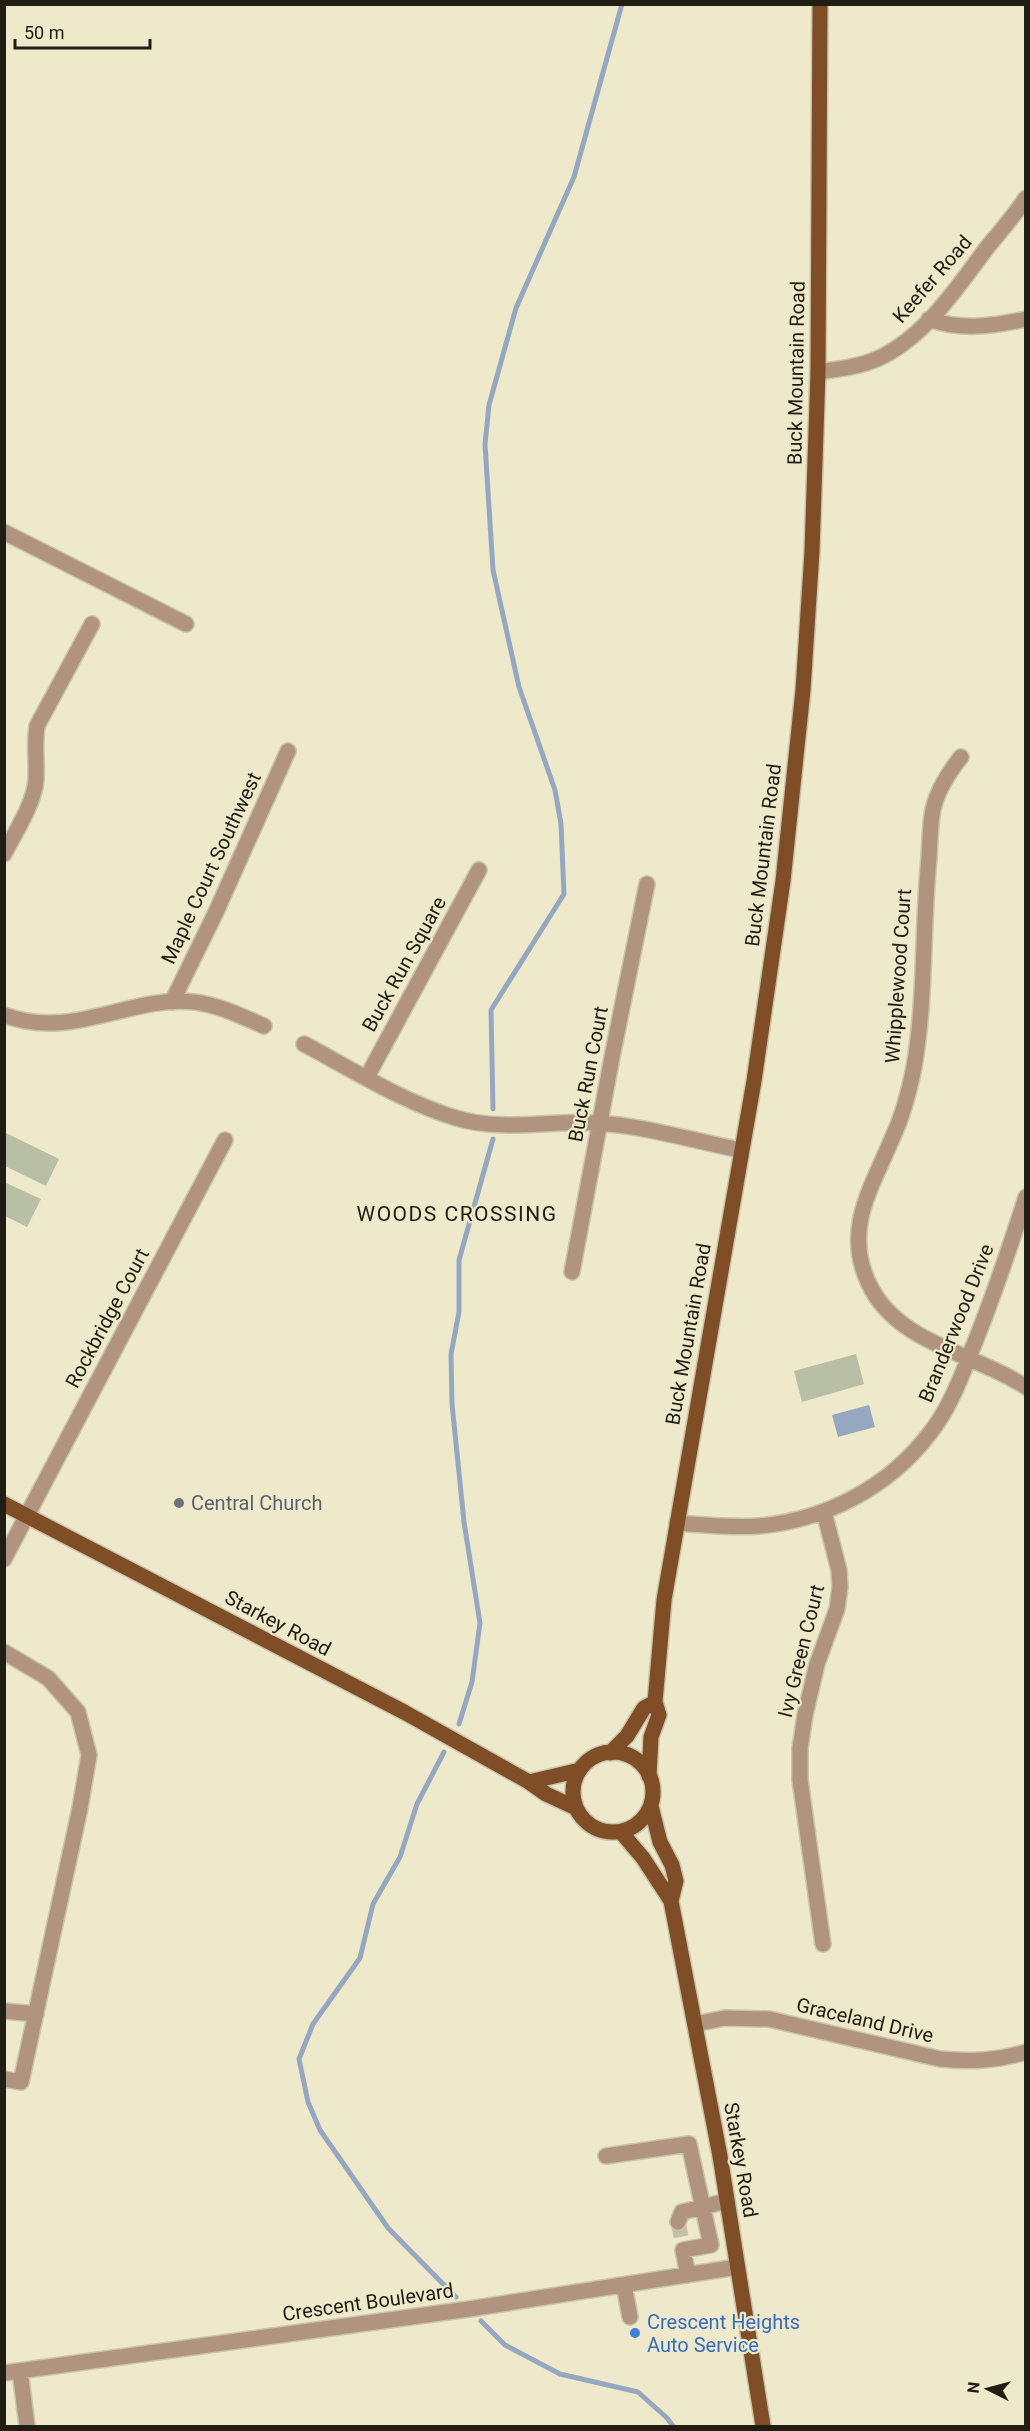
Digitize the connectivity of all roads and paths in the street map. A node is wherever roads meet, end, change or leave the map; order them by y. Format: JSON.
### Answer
{"nodes":[{"id":1,"x":820,"y":4,"type":"edge"},
{"id":2,"x":1026,"y":198,"type":"edge"},
{"id":3,"x":929,"y":319,"type":"junction"},
{"id":4,"x":1026,"y":319,"type":"edge"},
{"id":5,"x":818,"y":372,"type":"junction"},
{"id":6,"x":4,"y":532,"type":"edge"},
{"id":7,"x":92,"y":624,"type":"dead end"},
{"id":8,"x":186,"y":624,"type":"dead end"},
{"id":9,"x":288,"y":751,"type":"dead end"},
{"id":10,"x":961,"y":757,"type":"dead end"},
{"id":11,"x":4,"y":854,"type":"edge"},
{"id":12,"x":479,"y":870,"type":"dead end"},
{"id":13,"x":647,"y":884,"type":"dead end"},
{"id":14,"x":172,"y":1002,"type":"junction"},
{"id":15,"x":4,"y":1015,"type":"edge"},
{"id":16,"x":264,"y":1026,"type":"dead end"},
{"id":17,"x":304,"y":1044,"type":"dead end"},
{"id":18,"x":367,"y":1077,"type":"junction"},
{"id":19,"x":599,"y":1123,"type":"junction"},
{"id":20,"x":225,"y":1140,"type":"dead end"},
{"id":21,"x":741,"y":1150,"type":"junction"},
{"id":22,"x":1026,"y":1197,"type":"edge"},
{"id":23,"x":572,"y":1272,"type":"dead end"},
{"id":24,"x":969,"y":1358,"type":"junction"},
{"id":25,"x":1026,"y":1387,"type":"edge"},
{"id":26,"x":4,"y":1504,"type":"edge"},
{"id":27,"x":824,"y":1512,"type":"junction"},
{"id":28,"x":26,"y":1515,"type":"junction"},
{"id":29,"x":677,"y":1523,"type":"junction"},
{"id":30,"x":4,"y":1559,"type":"edge"},
{"id":31,"x":4,"y":1652,"type":"edge"},
{"id":32,"x":654,"y":1702,"type":"junction"},
{"id":33,"x":610,"y":1753,"type":"junction"},
{"id":34,"x":580,"y":1770,"type":"junction"},
{"id":35,"x":649,"y":1776,"type":"junction"},
{"id":36,"x":529,"y":1782,"type":"junction"},
{"id":37,"x":651,"y":1806,"type":"junction"},
{"id":38,"x":576,"y":1808,"type":"junction"},
{"id":39,"x":621,"y":1832,"type":"junction"},
{"id":40,"x":671,"y":1901,"type":"junction"},
{"id":41,"x":824,"y":1944,"type":"dead end"},
{"id":42,"x":4,"y":2011,"type":"edge"},
{"id":43,"x":36,"y":2014,"type":"junction"},
{"id":44,"x":695,"y":2024,"type":"junction"},
{"id":45,"x":1026,"y":2052,"type":"edge"},
{"id":46,"x":4,"y":2079,"type":"edge"},
{"id":47,"x":606,"y":2156,"type":"dead end"},
{"id":48,"x":727,"y":2201,"type":"junction"},
{"id":49,"x":703,"y":2208,"type":"junction"},
{"id":50,"x":678,"y":2222,"type":"dead end"},
{"id":51,"x":738,"y":2267,"type":"junction"},
{"id":52,"x":688,"y":2275,"type":"junction"},
{"id":53,"x":624,"y":2285,"type":"junction"},
{"id":54,"x":630,"y":2317,"type":"dead end"},
{"id":55,"x":12,"y":2372,"type":"edge"},
{"id":56,"x":27,"y":2427,"type":"edge"},
{"id":57,"x":763,"y":2427,"type":"edge"}],
"edges":[{"from":1,"to":5,"type":"main road","name":"Buck Mountain Road"},
{"from":2,"to":3,"type":"street","name":"Keefer Road"},
{"from":3,"to":4,"type":"street"},
{"from":3,"to":5,"type":"street","name":"Keefer Road"},
{"from":5,"to":21,"type":"main road","name":"Buck Mountain Road"},
{"from":6,"to":8,"type":"street"},
{"from":7,"to":11,"type":"street"},
{"from":9,"to":14,"type":"street","name":"Maple Court Southwest"},
{"from":10,"to":24,"type":"street","name":"Whipplewood Court"},
{"from":12,"to":18,"type":"street","name":"Buck Run Square"},
{"from":13,"to":19,"type":"street","name":"Buck Run Court"},
{"from":14,"to":15,"type":"street"},
{"from":14,"to":16,"type":"street"},
{"from":17,"to":18,"type":"street"},
{"from":18,"to":19,"type":"street"},
{"from":19,"to":21,"type":"street"},
{"from":19,"to":23,"type":"street","name":"Buck Run Court"},
{"from":20,"to":28,"type":"street","name":"Rockbridge Court"},
{"from":21,"to":29,"type":"main road","name":"Buck Mountain Road"},
{"from":22,"to":24,"type":"street","name":"Branderwood Drive"},
{"from":24,"to":25,"type":"street","name":"Whipplewood Court"},
{"from":24,"to":27,"type":"street","name":"Branderwood Drive"},
{"from":26,"to":28,"type":"main road","name":"Starkey Road"},
{"from":27,"to":29,"type":"street","name":"Branderwood Drive"},
{"from":27,"to":41,"type":"street","name":"Ivy Green Court"},
{"from":28,"to":30,"type":"street","name":"Rockbridge Court"},
{"from":28,"to":36,"type":"main road","name":"Starkey Road"},
{"from":29,"to":32,"type":"main road","name":"Buck Mountain Road"},
{"from":31,"to":43,"type":"street"},
{"from":32,"to":33,"type":"main road"},
{"from":32,"to":35,"type":"main road","name":"Buck Mountain Road"},
{"from":33,"to":34,"type":"main road"},
{"from":33,"to":35,"type":"main road"},
{"from":34,"to":36,"type":"main road"},
{"from":34,"to":38,"type":"main road"},
{"from":35,"to":37,"type":"main road"},
{"from":36,"to":38,"type":"main road","name":"Starkey Road"},
{"from":37,"to":39,"type":"main road"},
{"from":37,"to":40,"type":"main road","name":"Starkey Road"},
{"from":38,"to":39,"type":"main road"},
{"from":39,"to":40,"type":"main road","name":"Starkey Road"},
{"from":40,"to":44,"type":"main road","name":"Starkey Road"},
{"from":42,"to":43,"type":"street"},
{"from":43,"to":46,"type":"street"},
{"from":44,"to":45,"type":"street","name":"Graceland Drive"},
{"from":44,"to":48,"type":"main road","name":"Starkey Road"},
{"from":47,"to":49,"type":"street"},
{"from":48,"to":49,"type":"street"},
{"from":48,"to":51,"type":"main road","name":"Starkey Road"},
{"from":49,"to":50,"type":"street"},
{"from":49,"to":52,"type":"street"},
{"from":51,"to":52,"type":"street","name":"Crescent Boulevard"},
{"from":51,"to":57,"type":"main road","name":"Starkey Road"},
{"from":52,"to":53,"type":"street","name":"Crescent Boulevard"},
{"from":53,"to":54,"type":"street"},
{"from":53,"to":55,"type":"street","name":"Crescent Boulevard"},
{"from":55,"to":56,"type":"street"}]}
